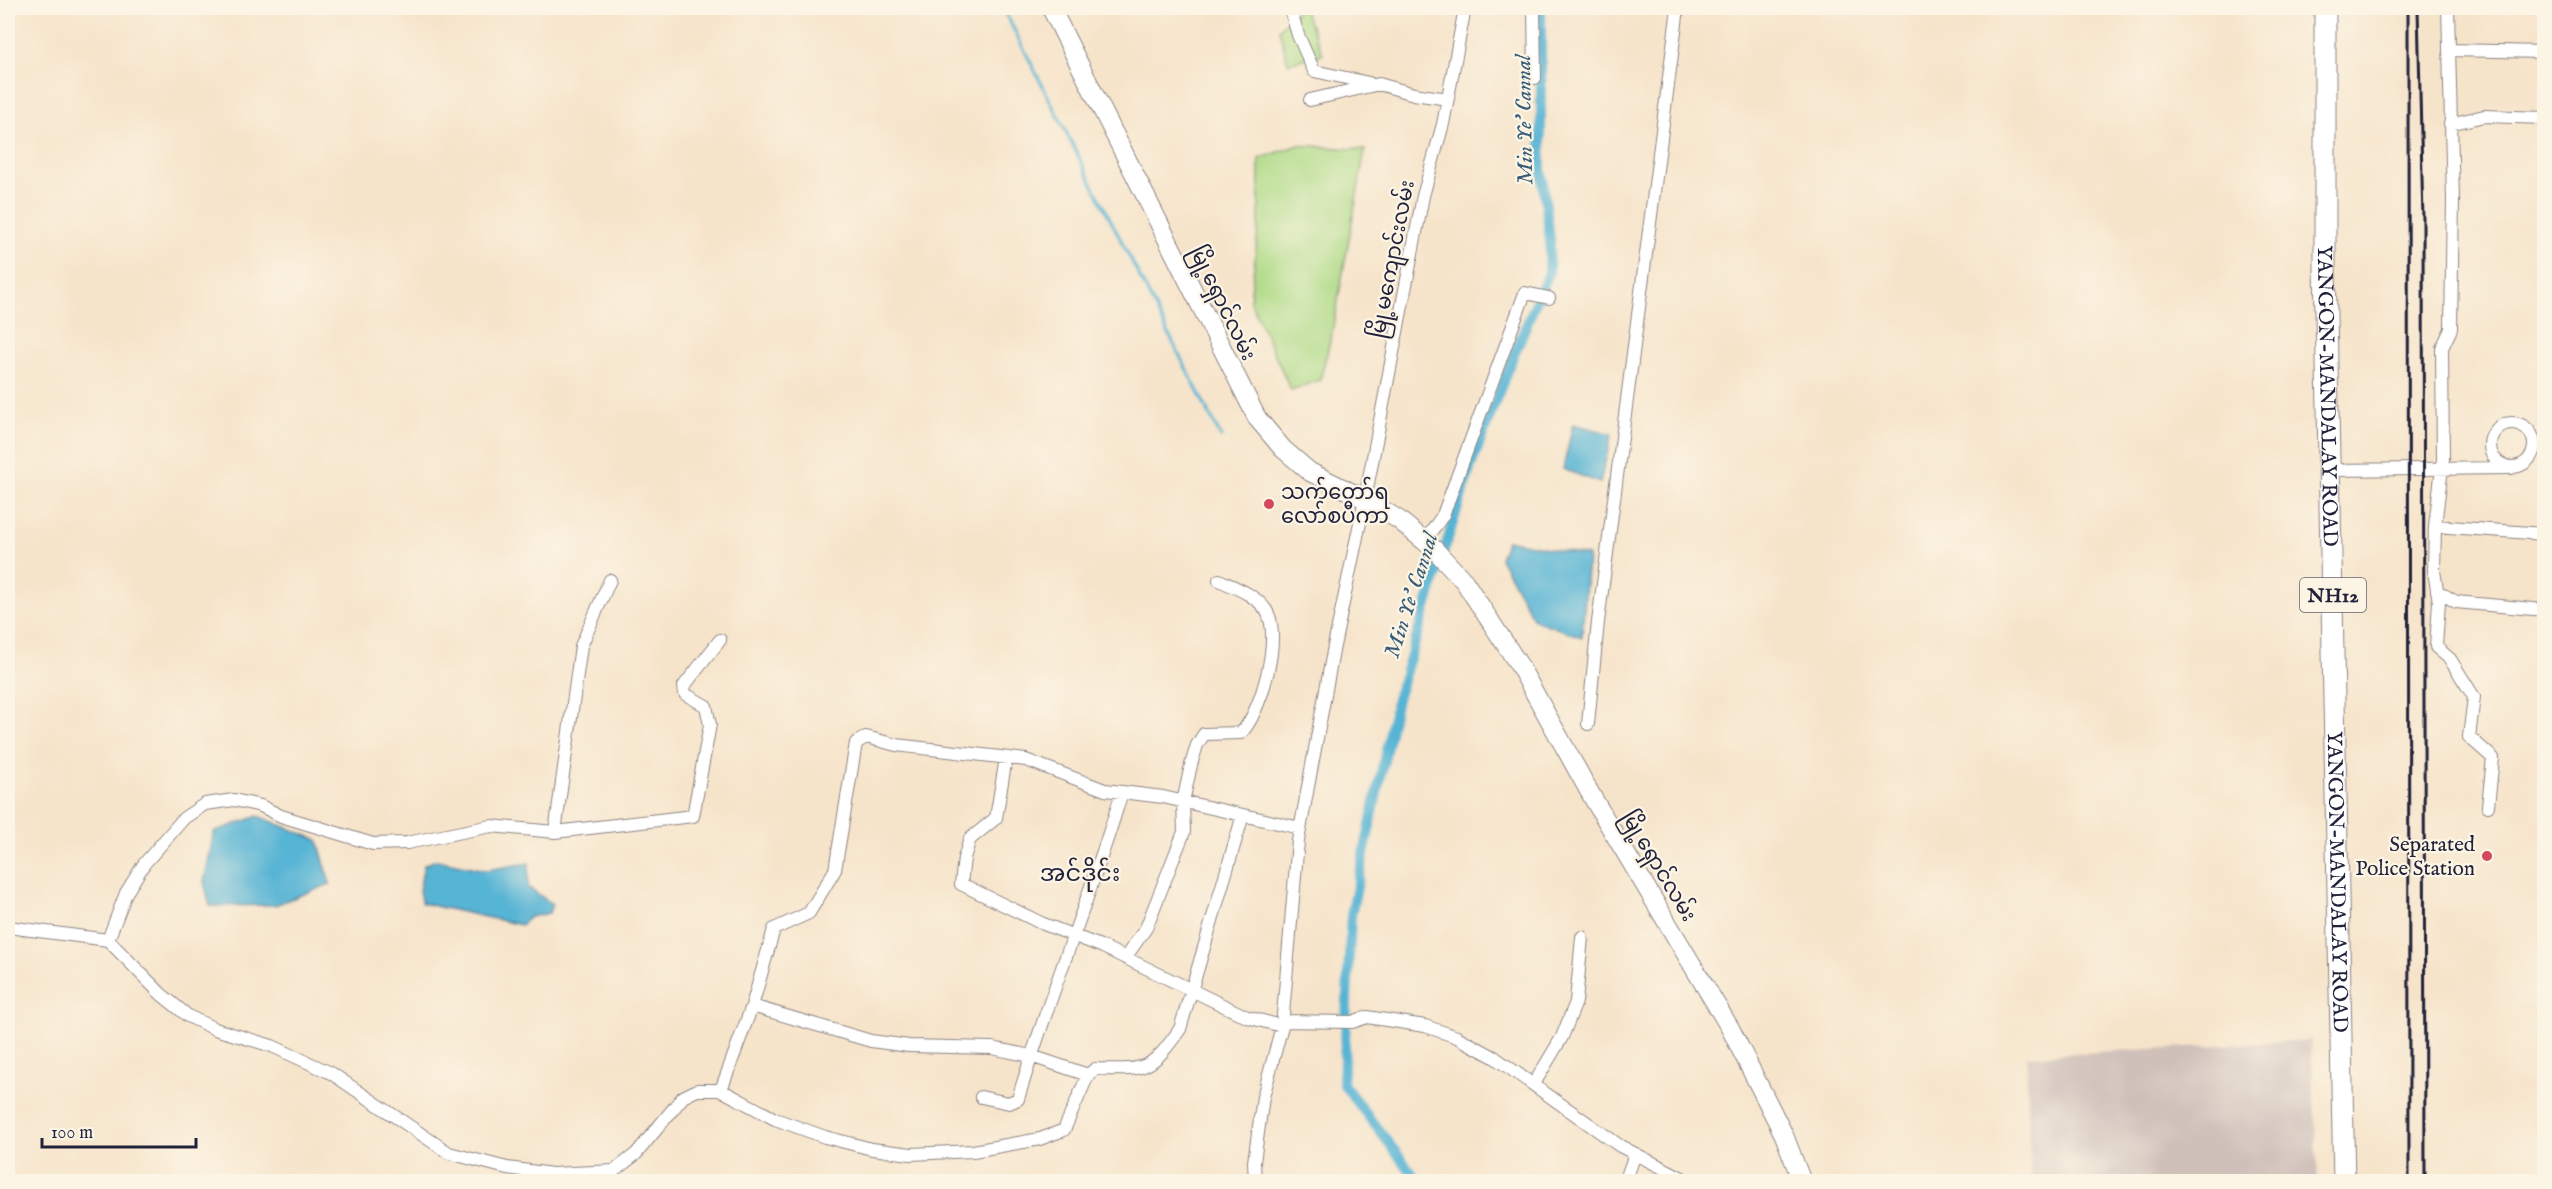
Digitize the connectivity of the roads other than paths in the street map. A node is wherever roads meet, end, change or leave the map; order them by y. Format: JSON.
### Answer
{"nodes":[{"id":1,"x":1051,"y":8,"type":"edge"},
{"id":2,"x":1290,"y":8,"type":"edge"},
{"id":3,"x":1465,"y":8,"type":"edge"},
{"id":4,"x":1534,"y":8,"type":"edge"},
{"id":5,"x":1678,"y":8,"type":"edge"},
{"id":6,"x":2325,"y":8,"type":"edge"},
{"id":7,"x":2448,"y":8,"type":"edge"},
{"id":8,"x":2449,"y":50,"type":"junction"},
{"id":9,"x":2544,"y":52,"type":"edge"},
{"id":10,"x":1535,"y":78,"type":"dead end"},
{"id":11,"x":1379,"y":84,"type":"junction"},
{"id":12,"x":1448,"y":99,"type":"junction"},
{"id":13,"x":1310,"y":100,"type":"dead end"},
{"id":14,"x":2544,"y":118,"type":"edge"},
{"id":15,"x":2450,"y":124,"type":"junction"},
{"id":16,"x":1549,"y":298,"type":"dead end"},
{"id":17,"x":2540,"y":443,"type":"edge"},
{"id":18,"x":2441,"y":468,"type":"junction"},
{"id":19,"x":2512,"y":468,"type":"junction"},
{"id":20,"x":2330,"y":470,"type":"junction"},
{"id":21,"x":1365,"y":499,"type":"junction"},
{"id":22,"x":2435,"y":526,"type":"junction"},
{"id":23,"x":2544,"y":534,"type":"edge"},
{"id":24,"x":1430,"y":546,"type":"junction"},
{"id":25,"x":610,"y":580,"type":"dead end"},
{"id":26,"x":1219,"y":580,"type":"dead end"},
{"id":27,"x":2437,"y":591,"type":"junction"},
{"id":28,"x":2544,"y":610,"type":"edge"},
{"id":29,"x":720,"y":640,"type":"dead end"},
{"id":30,"x":1588,"y":724,"type":"dead end"},
{"id":31,"x":1006,"y":758,"type":"junction"},
{"id":32,"x":1122,"y":792,"type":"junction"},
{"id":33,"x":1183,"y":802,"type":"junction"},
{"id":34,"x":2488,"y":806,"type":"dead end"},
{"id":35,"x":1243,"y":816,"type":"junction"},
{"id":36,"x":1300,"y":828,"type":"junction"},
{"id":37,"x":555,"y":832,"type":"junction"},
{"id":38,"x":8,"y":927,"type":"edge"},
{"id":39,"x":1074,"y":935,"type":"junction"},
{"id":40,"x":1582,"y":937,"type":"dead end"},
{"id":41,"x":108,"y":940,"type":"junction"},
{"id":42,"x":1125,"y":958,"type":"junction"},
{"id":43,"x":1191,"y":991,"type":"junction"},
{"id":44,"x":752,"y":1006,"type":"junction"},
{"id":45,"x":1282,"y":1024,"type":"junction"},
{"id":46,"x":1031,"y":1056,"type":"junction"},
{"id":47,"x":1088,"y":1075,"type":"junction"},
{"id":48,"x":1534,"y":1084,"type":"junction"},
{"id":49,"x":721,"y":1090,"type":"junction"},
{"id":50,"x":981,"y":1097,"type":"dead end"},
{"id":51,"x":1635,"y":1154,"type":"junction"},
{"id":52,"x":1255,"y":1182,"type":"edge"},
{"id":53,"x":1625,"y":1182,"type":"edge"},
{"id":54,"x":1690,"y":1182,"type":"edge"},
{"id":55,"x":1802,"y":1182,"type":"edge"},
{"id":56,"x":2344,"y":1182,"type":"edge"}],
"edges":[{"from":1,"to":21,"type":"main road","name":"မြို့ရှောင်လမ်း"},
{"from":2,"to":11,"type":"street"},
{"from":3,"to":12,"type":"street","name":"မြို့မကျောင်းလမ်း"},
{"from":4,"to":10,"type":"street"},
{"from":5,"to":30,"type":"street"},
{"from":6,"to":20,"type":"highway","name":"YANGON-MANDALAY ROAD","number":"NH12"},
{"from":7,"to":8,"type":"street"},
{"from":8,"to":9,"type":"street"},
{"from":8,"to":15,"type":"street"},
{"from":11,"to":12,"type":"street"},
{"from":11,"to":13,"type":"street"},
{"from":12,"to":21,"type":"street","name":"မြို့မကျောင်းလမ်း"},
{"from":14,"to":15,"type":"street"},
{"from":15,"to":18,"type":"street"},
{"from":16,"to":24,"type":"street"},
{"from":17,"to":19,"type":"street"},
{"from":17,"to":19,"type":"street"},
{"from":18,"to":19,"type":"street"},
{"from":18,"to":20,"type":"street"},
{"from":18,"to":22,"type":"street"},
{"from":20,"to":56,"type":"highway","name":"YANGON-MANDALAY ROAD","number":"NH12"},
{"from":21,"to":24,"type":"main road","name":"မြို့ရှောင်လမ်း"},
{"from":21,"to":36,"type":"street","name":"မြို့မကျောင်းလမ်း"},
{"from":22,"to":23,"type":"street"},
{"from":22,"to":27,"type":"street"},
{"from":24,"to":55,"type":"main road","name":"မြို့ရှောင်လမ်း"},
{"from":25,"to":37,"type":"street"},
{"from":26,"to":33,"type":"street"},
{"from":27,"to":28,"type":"street"},
{"from":27,"to":34,"type":"street"},
{"from":29,"to":37,"type":"street"},
{"from":31,"to":32,"type":"street"},
{"from":31,"to":39,"type":"street"},
{"from":31,"to":44,"type":"street"},
{"from":32,"to":33,"type":"street"},
{"from":32,"to":39,"type":"street"},
{"from":33,"to":35,"type":"street"},
{"from":33,"to":42,"type":"street"},
{"from":35,"to":36,"type":"street"},
{"from":35,"to":43,"type":"street"},
{"from":36,"to":45,"type":"street","name":"မြို့မကျောင်းလမ်း"},
{"from":37,"to":41,"type":"street"},
{"from":38,"to":41,"type":"street"},
{"from":39,"to":42,"type":"street"},
{"from":39,"to":46,"type":"street"},
{"from":40,"to":48,"type":"street"},
{"from":41,"to":49,"type":"street"},
{"from":42,"to":43,"type":"street"},
{"from":43,"to":45,"type":"street"},
{"from":43,"to":47,"type":"street"},
{"from":44,"to":46,"type":"street"},
{"from":44,"to":49,"type":"street"},
{"from":45,"to":48,"type":"street"},
{"from":45,"to":52,"type":"street","name":"မြို့မကျောင်းလမ်း"},
{"from":46,"to":47,"type":"street"},
{"from":46,"to":50,"type":"street"},
{"from":47,"to":49,"type":"street"},
{"from":48,"to":51,"type":"street"},
{"from":51,"to":53,"type":"street"},
{"from":51,"to":54,"type":"street"}]}
